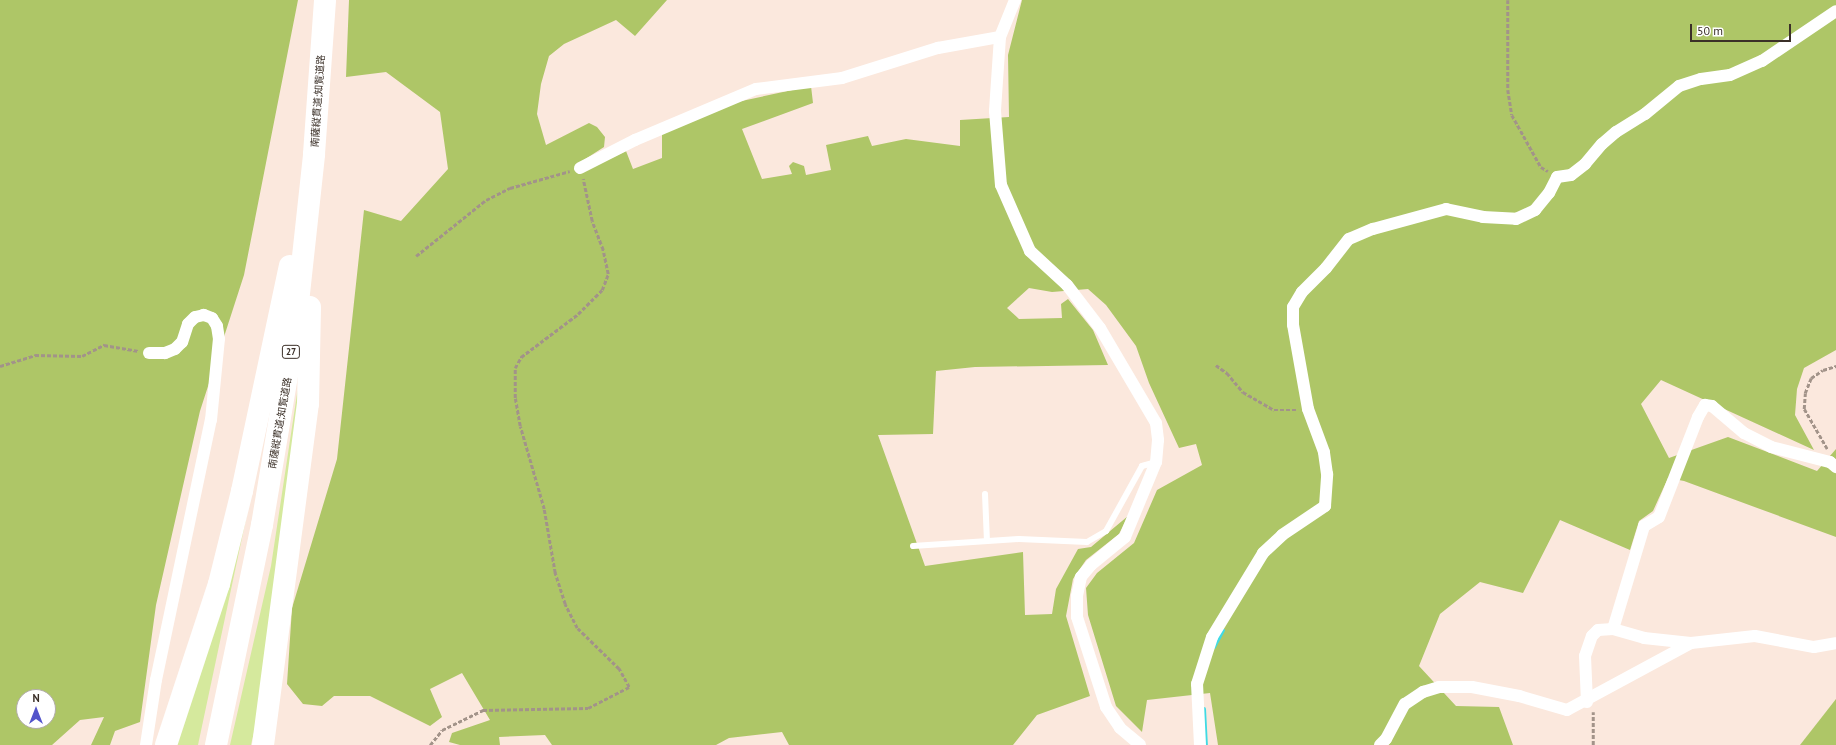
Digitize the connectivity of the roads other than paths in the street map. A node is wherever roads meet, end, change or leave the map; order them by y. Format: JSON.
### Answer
{"nodes":[{"id":1,"x":325,"y":0,"type":"edge"},
{"id":2,"x":1015,"y":0,"type":"edge"},
{"id":3,"x":1836,"y":11,"type":"edge"},
{"id":4,"x":1000,"y":37,"type":"junction"},
{"id":5,"x":314,"y":154,"type":"junction"},
{"id":6,"x":580,"y":168,"type":"road end"},
{"id":7,"x":149,"y":353,"type":"road end"},
{"id":8,"x":1156,"y":462,"type":"junction"},
{"id":9,"x":1833,"y":464,"type":"edge"},
{"id":10,"x":985,"y":494,"type":"dead end"},
{"id":11,"x":987,"y":541,"type":"junction"},
{"id":12,"x":913,"y":546,"type":"dead end"},
{"id":13,"x":1613,"y":629,"type":"junction"},
{"id":14,"x":1691,"y":643,"type":"junction"},
{"id":15,"x":1836,"y":643,"type":"edge"},
{"id":16,"x":224,"y":699,"type":"junction"},
{"id":17,"x":1587,"y":702,"type":"junction"},
{"id":18,"x":146,"y":745,"type":"edge"},
{"id":19,"x":166,"y":745,"type":"edge"},
{"id":20,"x":210,"y":745,"type":"edge"},
{"id":21,"x":216,"y":745,"type":"edge"},
{"id":22,"x":262,"y":745,"type":"edge"},
{"id":23,"x":1140,"y":745,"type":"edge"},
{"id":24,"x":1200,"y":745,"type":"edge"},
{"id":25,"x":1380,"y":745,"type":"edge"}],
"edges":[{"from":1,"to":5,"type":"highway","name":"南薩縦貫道;知覧道路","number":"27"},
{"from":2,"to":4,"type":"street"},
{"from":3,"to":24,"type":"street"},
{"from":4,"to":6,"type":"street"},
{"from":4,"to":8,"type":"street"},
{"from":5,"to":16,"type":"highway","name":"南薩縦貫道;知覧道路","number":"27"},
{"from":5,"to":19,"type":"highway"},
{"from":5,"to":22,"type":"highway"},
{"from":7,"to":18,"type":"street"},
{"from":8,"to":11,"type":"lane"},
{"from":8,"to":23,"type":"street"},
{"from":9,"to":13,"type":"street"},
{"from":10,"to":11,"type":"lane"},
{"from":11,"to":12,"type":"lane"},
{"from":13,"to":14,"type":"street"},
{"from":13,"to":17,"type":"street"},
{"from":14,"to":15,"type":"street"},
{"from":14,"to":17,"type":"street"},
{"from":16,"to":20,"type":"highway","name":"南薩縦貫道;知覧道路","number":"27"},
{"from":16,"to":21,"type":"highway","name":"南薩縦貫道;知覧道路","number":"27"},
{"from":17,"to":25,"type":"street"}]}
